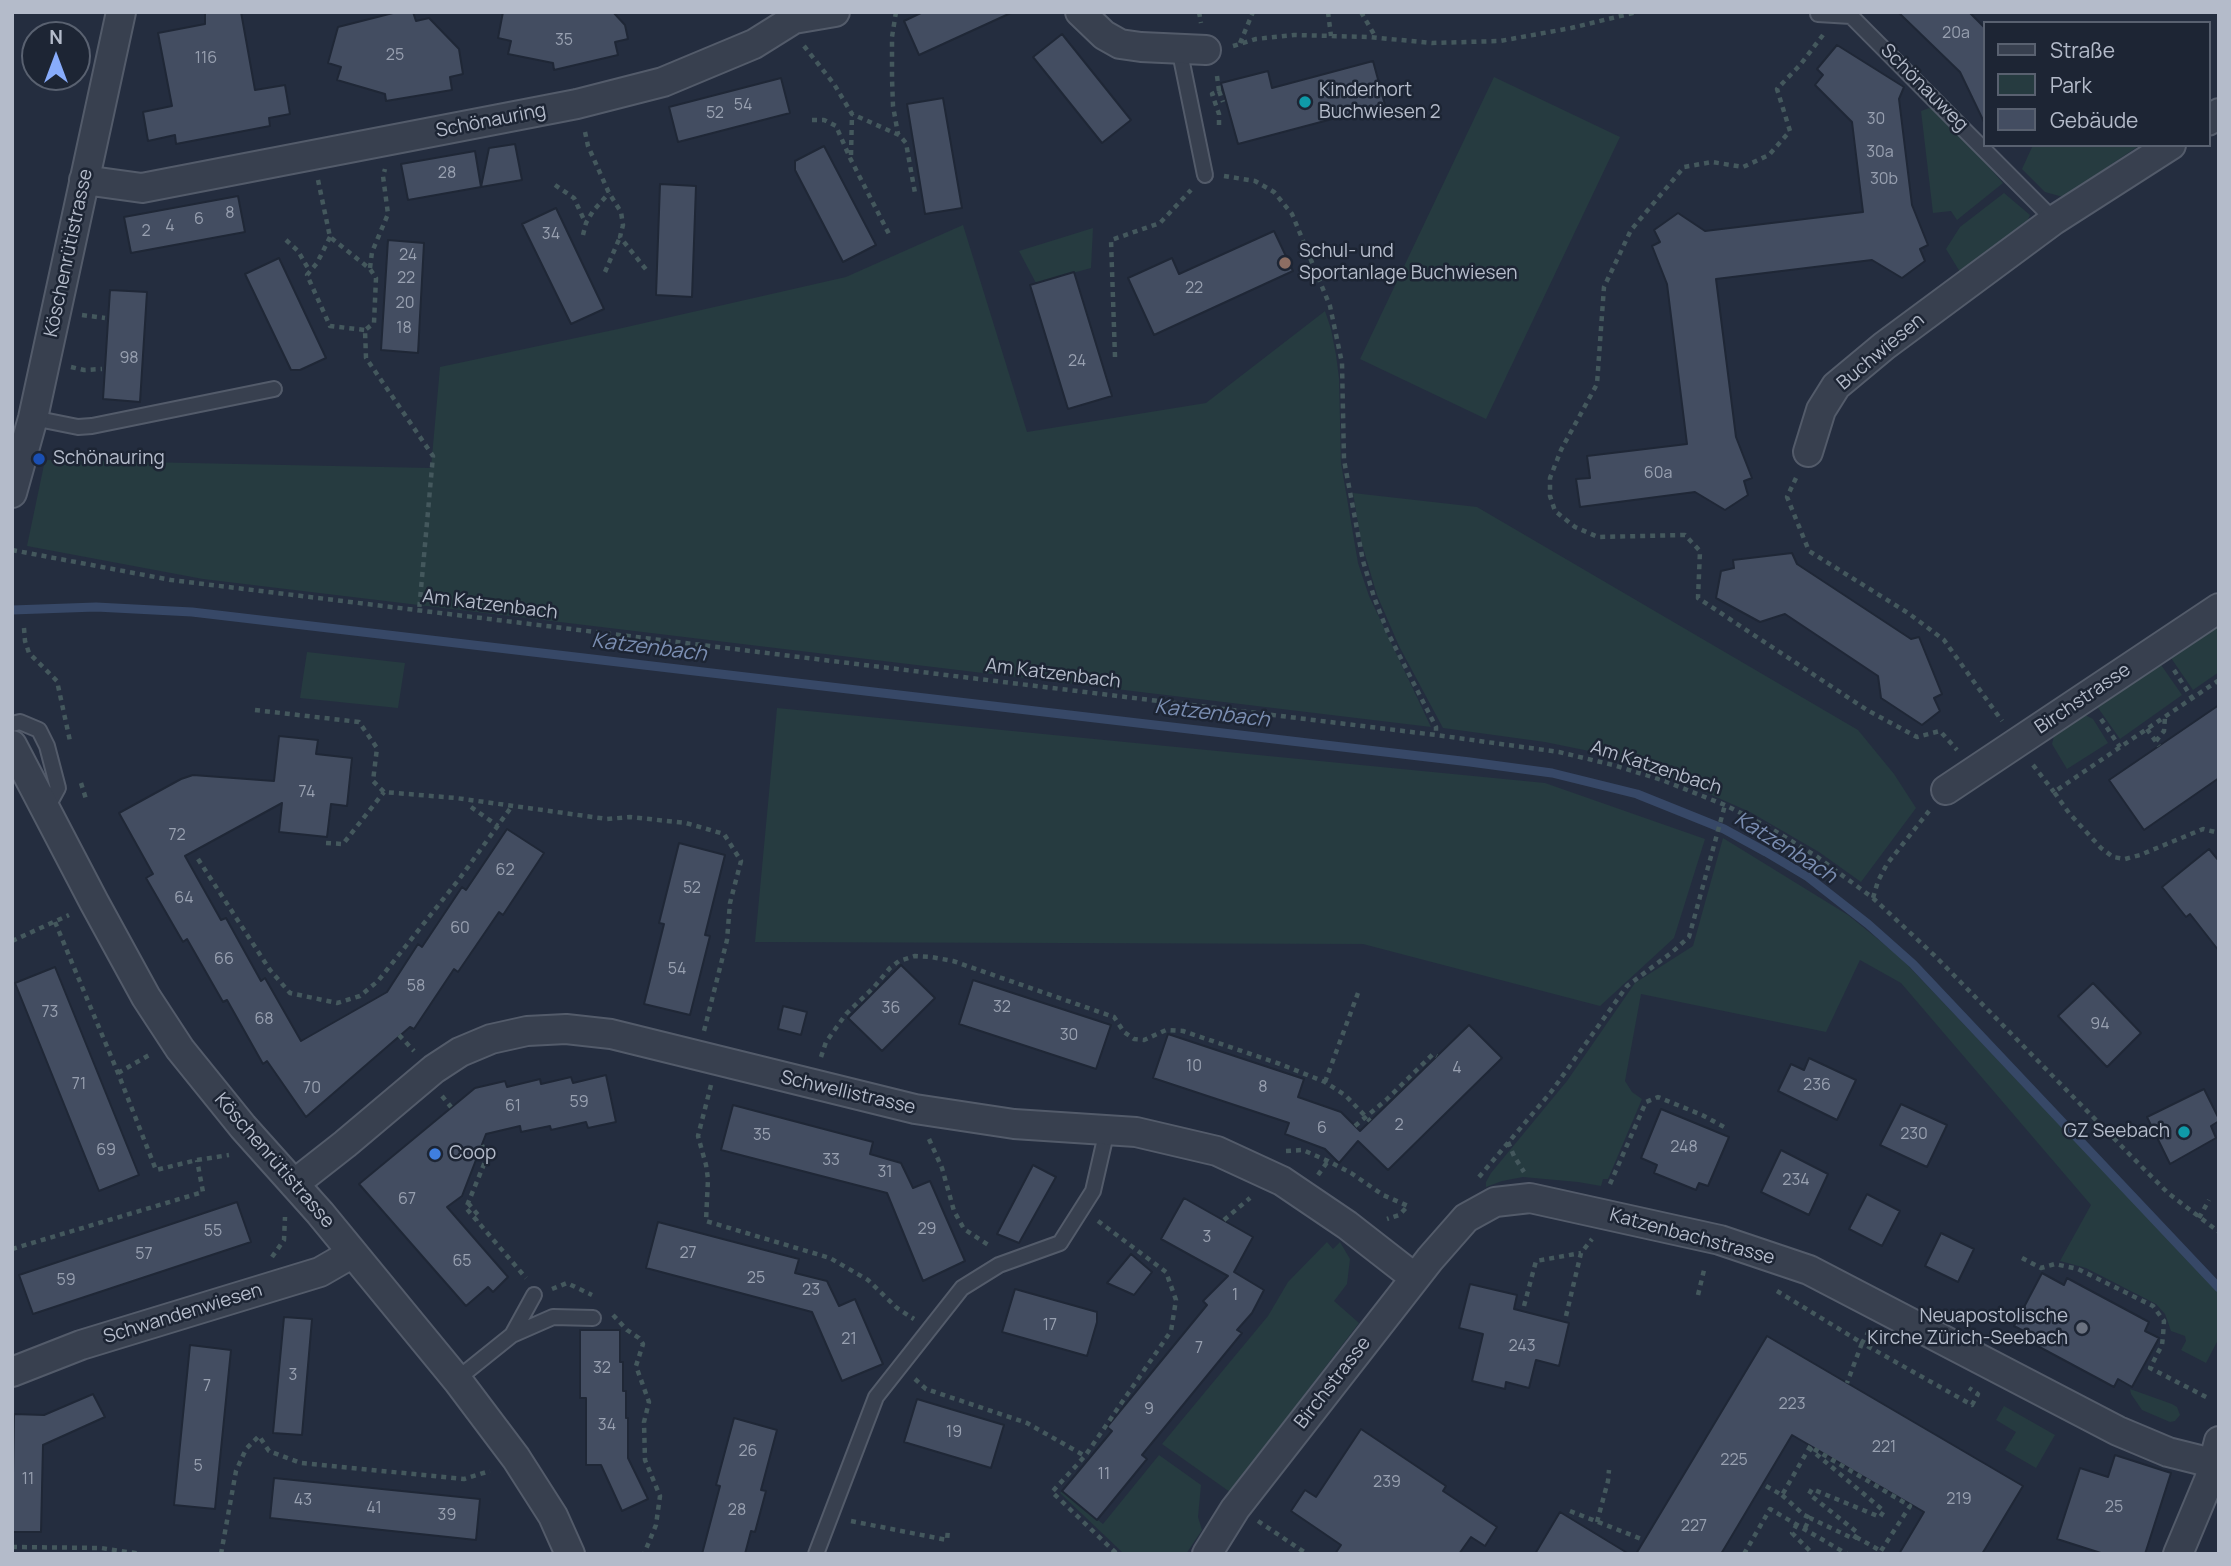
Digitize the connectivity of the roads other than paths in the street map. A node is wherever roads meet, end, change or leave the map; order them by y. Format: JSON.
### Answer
{"nodes":[{"id":1,"x":121,"y":12,"type":"edge"},
{"id":2,"x":835,"y":12,"type":"edge"},
{"id":3,"x":1080,"y":12,"type":"edge"},
{"id":4,"x":1849,"y":14,"type":"edge"},
{"id":5,"x":1822,"y":15,"type":"road end"},
{"id":6,"x":797,"y":24,"type":"edge"},
{"id":7,"x":1200,"y":49,"type":"joint"},
{"id":8,"x":2168,"y":147,"type":"edge"},
{"id":9,"x":1205,"y":175,"type":"road end"},
{"id":10,"x":84,"y":180,"type":"junction"},
{"id":11,"x":2054,"y":220,"type":"junction"},
{"id":12,"x":274,"y":389,"type":"dead end"},
{"id":13,"x":33,"y":418,"type":"junction"},
{"id":14,"x":1808,"y":452,"type":"road end"},
{"id":15,"x":12,"y":493,"type":"edge"},
{"id":16,"x":2219,"y":608,"type":"edge"},
{"id":17,"x":12,"y":724,"type":"edge"},
{"id":18,"x":12,"y":745,"type":"edge"},
{"id":19,"x":1946,"y":790,"type":"road end"},
{"id":20,"x":46,"y":810,"type":"junction"},
{"id":21,"x":1107,"y":1130,"type":"junction"},
{"id":22,"x":294,"y":1184,"type":"junction"},
{"id":23,"x":1466,"y":1218,"type":"joint"},
{"id":24,"x":353,"y":1253,"type":"junction"},
{"id":25,"x":1415,"y":1278,"type":"junction"},
{"id":26,"x":534,"y":1295,"type":"road end"},
{"id":27,"x":593,"y":1318,"type":"dead end"},
{"id":28,"x":512,"y":1335,"type":"junction"},
{"id":29,"x":12,"y":1372,"type":"edge"},
{"id":30,"x":456,"y":1380,"type":"junction"},
{"id":31,"x":2216,"y":1452,"type":"edge"},
{"id":32,"x":2211,"y":1502,"type":"edge"},
{"id":33,"x":570,"y":1554,"type":"edge"},
{"id":34,"x":816,"y":1554,"type":"edge"},
{"id":35,"x":1207,"y":1554,"type":"edge"},
{"id":36,"x":2178,"y":1554,"type":"edge"}],
"edges":[{"from":1,"to":10,"type":"street","name":"Köschenrütistrasse"},
{"from":2,"to":6,"type":"street"},
{"from":3,"to":7,"type":"street"},
{"from":4,"to":5,"type":"lane","name":"Schönauweg"},
{"from":4,"to":11,"type":"lane","name":"Schönauweg"},
{"from":6,"to":10,"type":"street","name":"Schönauring"},
{"from":7,"to":9,"type":"lane"},
{"from":8,"to":11,"type":"street","name":"Buchwiesen"},
{"from":10,"to":13,"type":"street","name":"Köschenrütistrasse"},
{"from":11,"to":14,"type":"street","name":"Buchwiesen"},
{"from":12,"to":13,"type":"lane"},
{"from":13,"to":15,"type":"street","name":"Köschenrütistrasse"},
{"from":16,"to":19,"type":"street","name":"Birchstrasse"},
{"from":17,"to":20,"type":"lane"},
{"from":18,"to":20,"type":"street","name":"Köschenrütistrasse"},
{"from":20,"to":22,"type":"street","name":"Köschenrütistrasse"},
{"from":21,"to":22,"type":"street","name":"Schwellistrasse"},
{"from":21,"to":25,"type":"street","name":"Schwellistrasse"},
{"from":21,"to":34,"type":"lane"},
{"from":22,"to":24,"type":"street","name":"Köschenrütistrasse"},
{"from":23,"to":25,"type":"street","name":"Birchstrasse"},
{"from":23,"to":31,"type":"street","name":"Katzenbachstrasse"},
{"from":24,"to":29,"type":"street","name":"Schwandenwiesen"},
{"from":24,"to":30,"type":"street","name":"Köschenrütistrasse"},
{"from":25,"to":35,"type":"street","name":"Birchstrasse"},
{"from":26,"to":28,"type":"lane"},
{"from":27,"to":28,"type":"lane"},
{"from":28,"to":30,"type":"lane"},
{"from":30,"to":33,"type":"street","name":"Köschenrütistrasse"},
{"from":31,"to":32,"type":"street"},
{"from":32,"to":36,"type":"street"}]}
